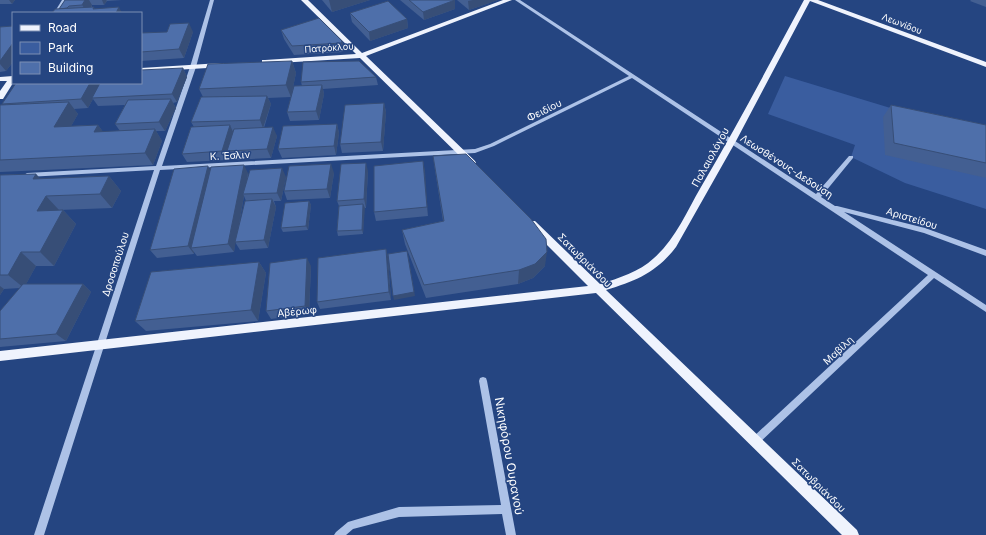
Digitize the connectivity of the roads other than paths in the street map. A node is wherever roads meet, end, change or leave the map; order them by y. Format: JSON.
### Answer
{"nodes":[{"id":1,"x":64,"y":0,"type":"edge"},
{"id":2,"x":212,"y":0,"type":"edge"},
{"id":3,"x":304,"y":0,"type":"edge"},
{"id":4,"x":509,"y":0,"type":"edge"},
{"id":5,"x":518,"y":0,"type":"edge"},
{"id":6,"x":807,"y":0,"type":"edge"},
{"id":7,"x":812,"y":0,"type":"edge"},
{"id":8,"x":57,"y":12,"type":"edge"},
{"id":9,"x":360,"y":56,"type":"junction"},
{"id":10,"x":257,"y":63,"type":"edge"},
{"id":11,"x":233,"y":64,"type":"edge"},
{"id":12,"x":986,"y":66,"type":"edge"},
{"id":13,"x":193,"y":67,"type":"junction"},
{"id":14,"x":142,"y":70,"type":"edge"},
{"id":15,"x":634,"y":76,"type":"junction"},
{"id":16,"x":0,"y":78,"type":"edge"},
{"id":17,"x":12,"y":78,"type":"edge"},
{"id":18,"x":12,"y":79,"type":"edge"},
{"id":19,"x":0,"y":97,"type":"edge"},
{"id":20,"x":732,"y":141,"type":"junction"},
{"id":21,"x":460,"y":152,"type":"junction"},
{"id":22,"x":851,"y":157,"type":"dead end"},
{"id":23,"x":158,"y":168,"type":"junction"},
{"id":24,"x":477,"y":169,"type":"edge"},
{"id":25,"x":24,"y":175,"type":"edge"},
{"id":26,"x":817,"y":197,"type":"junction"},
{"id":27,"x":831,"y":206,"type":"junction"},
{"id":28,"x":526,"y":218,"type":"edge"},
{"id":29,"x":986,"y":253,"type":"edge"},
{"id":30,"x":934,"y":274,"type":"junction"},
{"id":31,"x":597,"y":289,"type":"junction"},
{"id":32,"x":986,"y":308,"type":"edge"},
{"id":33,"x":101,"y":344,"type":"junction"},
{"id":34,"x":0,"y":356,"type":"edge"},
{"id":35,"x":483,"y":381,"type":"dead end"},
{"id":36,"x":756,"y":440,"type":"junction"},
{"id":37,"x":506,"y":509,"type":"junction"},
{"id":38,"x":39,"y":535,"type":"edge"},
{"id":39,"x":339,"y":535,"type":"edge"},
{"id":40,"x":511,"y":535,"type":"edge"},
{"id":41,"x":852,"y":535,"type":"edge"}],
"edges":[{"from":1,"to":8,"type":"street"},
{"from":2,"to":13,"type":"street","name":"Δροσοπούλου"},
{"from":3,"to":9,"type":"main road"},
{"from":4,"to":9,"type":"main road","name":"Πατρόκλου"},
{"from":5,"to":15,"type":"street","name":"Λεωσθένους-Δεδούση"},
{"from":6,"to":20,"type":"main road","name":"Παλαιολόγου"},
{"from":7,"to":12,"type":"main road","name":"Λεωνίδου"},
{"from":9,"to":10,"type":"main road","name":"Πατρόκλου"},
{"from":9,"to":21,"type":"main road"},
{"from":11,"to":13,"type":"main road"},
{"from":13,"to":14,"type":"main road"},
{"from":13,"to":23,"type":"street","name":"Δροσοπούλου"},
{"from":15,"to":20,"type":"street","name":"Λεωσθένους-Δεδούση"},
{"from":15,"to":21,"type":"street","name":"Φειδίου"},
{"from":16,"to":17,"type":"main road"},
{"from":18,"to":19,"type":"main road"},
{"from":20,"to":26,"type":"street","name":"Λεωσθένους-Δεδούση"},
{"from":20,"to":31,"type":"main road","name":"Παλαιολόγου"},
{"from":21,"to":23,"type":"street","name":"K. Έσλιν"},
{"from":21,"to":24,"type":"main road"},
{"from":22,"to":26,"type":"street"},
{"from":23,"to":25,"type":"street","name":"K. Έσλιν"},
{"from":23,"to":33,"type":"street","name":"Δροσοπούλου"},
{"from":26,"to":27,"type":"street","name":"Λεωσθένους-Δεδούση"},
{"from":27,"to":29,"type":"street","name":"Αριστείδου"},
{"from":27,"to":30,"type":"street","name":"Λεωσθένους-Δεδούση"},
{"from":28,"to":31,"type":"main road","name":"Σατωβριάνδου"},
{"from":30,"to":32,"type":"street","name":"Λεωσθένους-Δεδούση"},
{"from":30,"to":36,"type":"street","name":"Μαβίλη"},
{"from":31,"to":33,"type":"main road","name":"Αβέρωφ"},
{"from":31,"to":36,"type":"main road","name":"Σατωβριάνδου"},
{"from":33,"to":34,"type":"main road","name":"Αβέρωφ"},
{"from":33,"to":38,"type":"street","name":"Δροσοπούλου"},
{"from":35,"to":37,"type":"street","name":"Νικηφόρου Ουρανού"},
{"from":36,"to":41,"type":"main road","name":"Σατωβριάνδου"},
{"from":37,"to":39,"type":"street"},
{"from":37,"to":40,"type":"street","name":"Νικηφόρου Ουρανού"}]}
